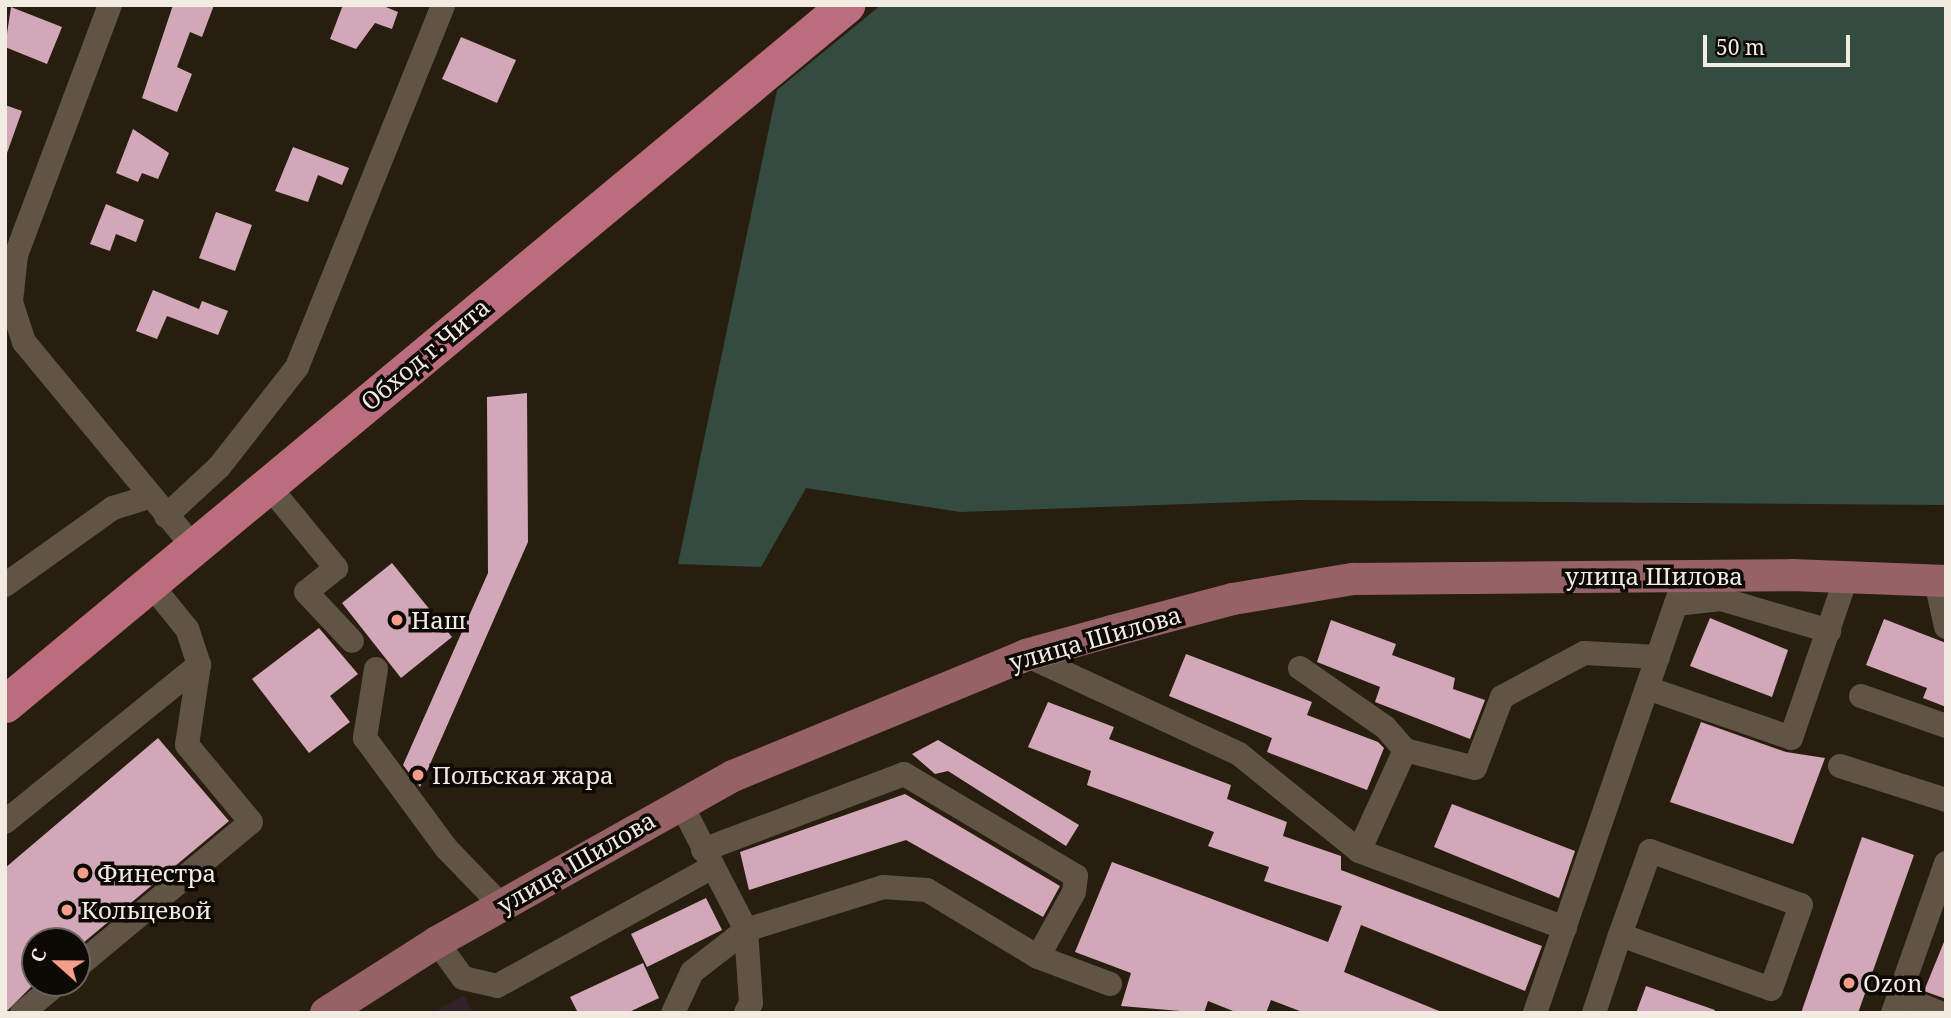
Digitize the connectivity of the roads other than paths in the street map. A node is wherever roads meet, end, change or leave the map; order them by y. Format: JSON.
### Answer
{"nodes":[{"id":1,"x":110,"y":5,"type":"edge"},
{"id":2,"x":443,"y":5,"type":"edge"},
{"id":3,"x":846,"y":5,"type":"edge"},
{"id":4,"x":267,"y":484,"type":"junction"},
{"id":5,"x":149,"y":496,"type":"junction"},
{"id":6,"x":166,"y":516,"type":"junction"},
{"id":7,"x":192,"y":546,"type":"junction"},
{"id":8,"x":1846,"y":578,"type":"junction"},
{"id":9,"x":1941,"y":581,"type":"edge"},
{"id":10,"x":149,"y":582,"type":"junction"},
{"id":11,"x":5,"y":585,"type":"edge"},
{"id":12,"x":1681,"y":590,"type":"junction"},
{"id":13,"x":1946,"y":627,"type":"edge"},
{"id":14,"x":1829,"y":631,"type":"junction"},
{"id":15,"x":352,"y":641,"type":"dead end"},
{"id":16,"x":1026,"y":655,"type":"junction"},
{"id":17,"x":1658,"y":657,"type":"junction"},
{"id":18,"x":199,"y":665,"type":"junction"},
{"id":19,"x":1300,"y":668,"type":"dead end"},
{"id":20,"x":376,"y":669,"type":"dead end"},
{"id":21,"x":1647,"y":688,"type":"junction"},
{"id":22,"x":1861,"y":696,"type":"dead end"},
{"id":23,"x":5,"y":704,"type":"edge"},
{"id":24,"x":1946,"y":726,"type":"edge"},
{"id":25,"x":1405,"y":750,"type":"junction"},
{"id":26,"x":1840,"y":766,"type":"dead end"},
{"id":27,"x":1946,"y":800,"type":"edge"},
{"id":28,"x":681,"y":804,"type":"junction"},
{"id":29,"x":5,"y":822,"type":"edge"},
{"id":30,"x":1359,"y":851,"type":"junction"},
{"id":31,"x":707,"y":859,"type":"junction"},
{"id":32,"x":1946,"y":863,"type":"edge"},
{"id":33,"x":501,"y":905,"type":"junction"},
{"id":34,"x":1565,"y":928,"type":"junction"},
{"id":35,"x":746,"y":930,"type":"junction"},
{"id":36,"x":1620,"y":935,"type":"junction"},
{"id":37,"x":437,"y":942,"type":"junction"},
{"id":38,"x":91,"y":955,"type":"edge"},
{"id":39,"x":1038,"y":957,"type":"junction"},
{"id":40,"x":1110,"y":984,"type":"dead end"},
{"id":41,"x":41,"y":997,"type":"edge"},
{"id":42,"x":1896,"y":1005,"type":"edge"},
{"id":43,"x":22,"y":1013,"type":"edge"},
{"id":44,"x":326,"y":1013,"type":"edge"},
{"id":45,"x":673,"y":1013,"type":"edge"},
{"id":46,"x":746,"y":1013,"type":"edge"},
{"id":47,"x":1535,"y":1013,"type":"edge"},
{"id":48,"x":1594,"y":1013,"type":"edge"},
{"id":49,"x":1940,"y":1013,"type":"edge"}],
"edges":[{"from":1,"to":5,"type":"street"},
{"from":2,"to":6,"type":"street"},
{"from":3,"to":4,"type":"highway","name":"Обход г.Чита"},
{"from":4,"to":7,"type":"highway","name":"Обход г.Чита"},
{"from":4,"to":15,"type":"street"},
{"from":5,"to":6,"type":"street"},
{"from":5,"to":11,"type":"street"},
{"from":6,"to":7,"type":"street"},
{"from":7,"to":10,"type":"highway","name":"Обход г.Чита"},
{"from":8,"to":9,"type":"main road","name":"улица Шилова"},
{"from":8,"to":12,"type":"main road","name":"улица Шилова"},
{"from":8,"to":14,"type":"street"},
{"from":9,"to":13,"type":"street"},
{"from":10,"to":18,"type":"street"},
{"from":10,"to":23,"type":"highway","name":"Обход г.Чита"},
{"from":12,"to":14,"type":"street"},
{"from":12,"to":16,"type":"main road","name":"улица Шилова"},
{"from":12,"to":17,"type":"street"},
{"from":14,"to":21,"type":"street"},
{"from":16,"to":28,"type":"main road","name":"улица Шилова"},
{"from":16,"to":30,"type":"street"},
{"from":17,"to":21,"type":"street"},
{"from":17,"to":25,"type":"street"},
{"from":18,"to":29,"type":"street"},
{"from":18,"to":38,"type":"street"},
{"from":19,"to":25,"type":"street"},
{"from":20,"to":33,"type":"street"},
{"from":21,"to":34,"type":"street"},
{"from":22,"to":24,"type":"street"},
{"from":25,"to":30,"type":"street"},
{"from":26,"to":27,"type":"street"},
{"from":28,"to":31,"type":"street"},
{"from":28,"to":33,"type":"main road","name":"улица Шилова"},
{"from":30,"to":34,"type":"street"},
{"from":31,"to":35,"type":"street"},
{"from":31,"to":37,"type":"street"},
{"from":31,"to":39,"type":"street"},
{"from":32,"to":42,"type":"street"},
{"from":33,"to":37,"type":"main road","name":"улица Шилова"},
{"from":34,"to":47,"type":"street"},
{"from":35,"to":39,"type":"street"},
{"from":35,"to":45,"type":"street"},
{"from":35,"to":46,"type":"street"},
{"from":36,"to":36,"type":"street"},
{"from":36,"to":48,"type":"street"},
{"from":37,"to":44,"type":"main road","name":"улица Шилова"},
{"from":39,"to":40,"type":"street"},
{"from":41,"to":43,"type":"street"},
{"from":42,"to":49,"type":"street"}]}
